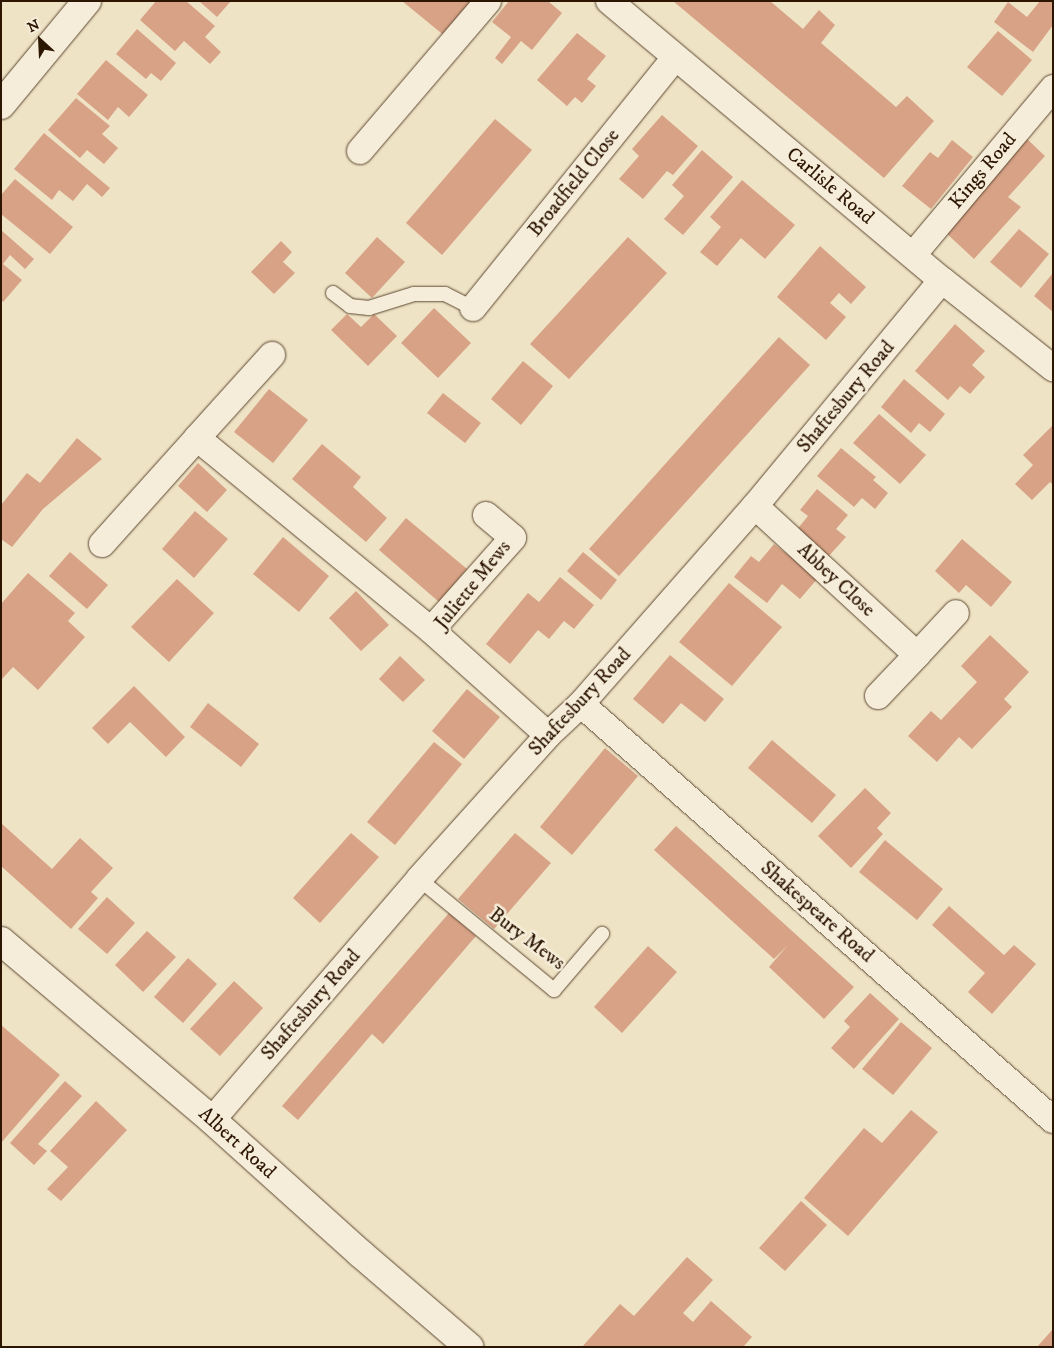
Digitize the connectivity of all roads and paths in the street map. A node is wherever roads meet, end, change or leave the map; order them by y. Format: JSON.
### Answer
{"nodes":[{"id":1,"x":87,"y":1,"type":"edge"},
{"id":2,"x":488,"y":1,"type":"edge"},
{"id":3,"x":609,"y":1,"type":"edge"},
{"id":4,"x":675,"y":58,"type":"junction"},
{"id":5,"x":1053,"y":88,"type":"edge"},
{"id":6,"x":1,"y":105,"type":"edge"},
{"id":7,"x":360,"y":150,"type":"dead end"},
{"id":8,"x":913,"y":255,"type":"junction"},
{"id":9,"x":942,"y":280,"type":"junction"},
{"id":10,"x":334,"y":293,"type":"dead end"},
{"id":11,"x":473,"y":308,"type":"joint"},
{"id":12,"x":272,"y":355,"type":"dead end"},
{"id":13,"x":1053,"y":368,"type":"edge"},
{"id":14,"x":197,"y":438,"type":"junction"},
{"id":15,"x":755,"y":506,"type":"junction"},
{"id":16,"x":486,"y":515,"type":"dead end"},
{"id":17,"x":102,"y":544,"type":"dead end"},
{"id":18,"x":956,"y":613,"type":"dead end"},
{"id":19,"x":431,"y":630,"type":"junction"},
{"id":20,"x":917,"y":655,"type":"junction"},
{"id":21,"x":878,"y":696,"type":"dead end"},
{"id":22,"x":581,"y":704,"type":"junction"},
{"id":23,"x":548,"y":736,"type":"junction"},
{"id":24,"x":419,"y":879,"type":"junction"},
{"id":25,"x":602,"y":934,"type":"dead end"},
{"id":26,"x":1,"y":941,"type":"edge"},
{"id":27,"x":212,"y":1120,"type":"junction"},
{"id":28,"x":1053,"y":1120,"type":"edge"},
{"id":29,"x":470,"y":1347,"type":"edge"}],
"edges":[{"from":1,"to":6,"type":"street"},
{"from":2,"to":7,"type":"street"},
{"from":3,"to":4,"type":"street","name":"Carlisle Road"},
{"from":4,"to":8,"type":"street","name":"Carlisle Road"},
{"from":4,"to":11,"type":"street","name":"Broadfield Close"},
{"from":5,"to":8,"type":"street","name":"Kings Road"},
{"from":8,"to":9,"type":"street","name":"Carlisle Road"},
{"from":9,"to":13,"type":"street","name":"Carlisle Road"},
{"from":9,"to":15,"type":"street","name":"Shaftesbury Road"},
{"from":10,"to":11,"type":"lane"},
{"from":12,"to":14,"type":"street"},
{"from":14,"to":17,"type":"street"},
{"from":14,"to":19,"type":"street"},
{"from":15,"to":20,"type":"street","name":"Abbey Close"},
{"from":15,"to":22,"type":"street","name":"Shaftesbury Road"},
{"from":16,"to":19,"type":"street","name":"Juliette Mews"},
{"from":18,"to":20,"type":"street"},
{"from":19,"to":23,"type":"street","name":"Juliette Mews"},
{"from":20,"to":21,"type":"street"},
{"from":22,"to":23,"type":"street","name":"Shaftesbury Road"},
{"from":22,"to":28,"type":"street","name":"Shakespeare Road"},
{"from":23,"to":24,"type":"street","name":"Shaftesbury Road"},
{"from":24,"to":25,"type":"lane","name":"Bury Mews"},
{"from":24,"to":27,"type":"street","name":"Shaftesbury Road"},
{"from":26,"to":27,"type":"street","name":"Albert Road"},
{"from":27,"to":29,"type":"street","name":"Albert Road"}]}
